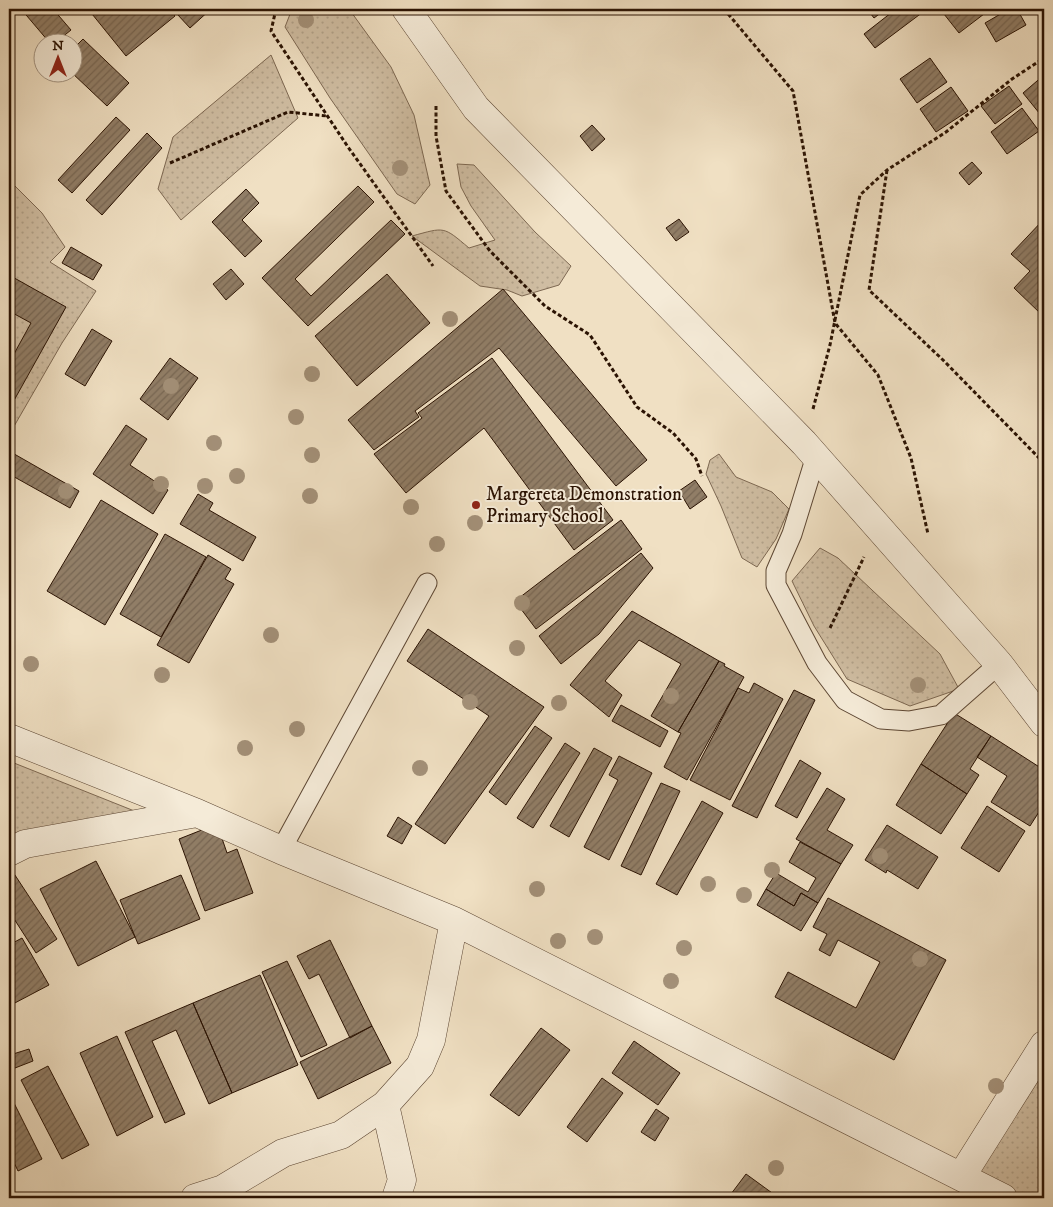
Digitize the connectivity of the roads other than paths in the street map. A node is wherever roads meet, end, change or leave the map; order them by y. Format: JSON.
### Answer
{"nodes":[{"id":1,"x":406,"y":9,"type":"edge"},
{"id":2,"x":810,"y":449,"type":"junction"},
{"id":3,"x":427,"y":583,"type":"dead end"},
{"id":4,"x":999,"y":664,"type":"junction"},
{"id":5,"x":1044,"y":723,"type":"edge"},
{"id":6,"x":9,"y":738,"type":"edge"},
{"id":7,"x":197,"y":814,"type":"junction"},
{"id":8,"x":281,"y":850,"type":"junction"},
{"id":9,"x":9,"y":852,"type":"edge"},
{"id":10,"x":454,"y":920,"type":"junction"},
{"id":11,"x":1044,"y":1045,"type":"edge"},
{"id":12,"x":385,"y":1105,"type":"junction"},
{"id":13,"x":961,"y":1177,"type":"junction"},
{"id":14,"x":990,"y":1195,"type":"edge"},
{"id":15,"x":195,"y":1198,"type":"edge"},
{"id":16,"x":396,"y":1198,"type":"edge"}],
"edges":[{"from":1,"to":2,"type":"street"},
{"from":2,"to":4,"type":"street"},
{"from":2,"to":4,"type":"lane"},
{"from":3,"to":8,"type":"lane"},
{"from":4,"to":5,"type":"street"},
{"from":6,"to":7,"type":"street"},
{"from":7,"to":8,"type":"street"},
{"from":7,"to":9,"type":"street"},
{"from":8,"to":10,"type":"street"},
{"from":10,"to":12,"type":"street"},
{"from":10,"to":13,"type":"street"},
{"from":11,"to":13,"type":"street"},
{"from":12,"to":15,"type":"street"},
{"from":12,"to":16,"type":"street"},
{"from":13,"to":14,"type":"street"}]}
